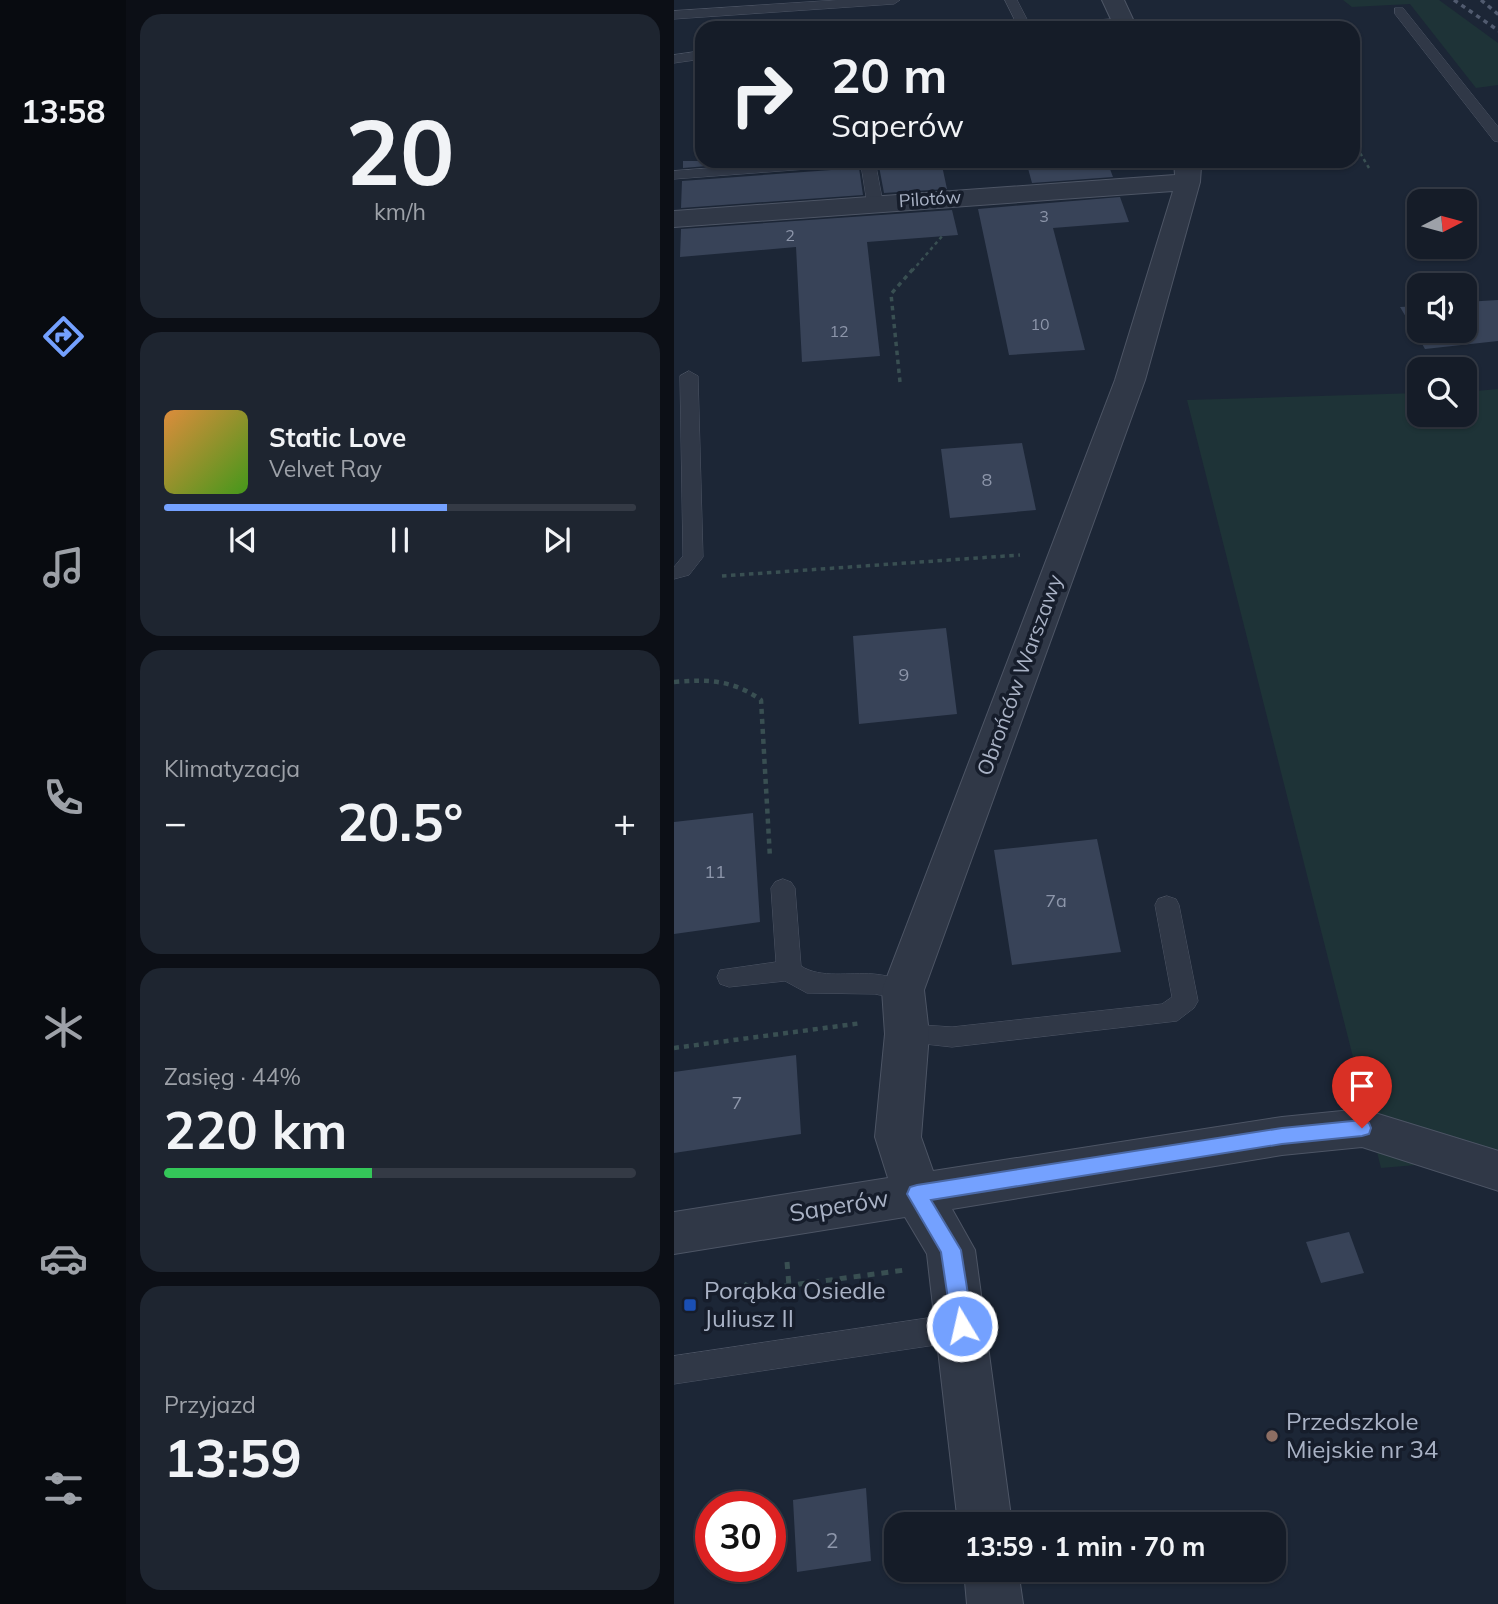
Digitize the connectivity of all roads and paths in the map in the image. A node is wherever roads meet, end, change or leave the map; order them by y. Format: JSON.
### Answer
{"nodes":[{"id":1,"x":894,"y":0,"type":"edge"},
{"id":2,"x":1011,"y":0,"type":"edge"},
{"id":3,"x":1113,"y":0,"type":"edge"},
{"id":4,"x":815,"y":2,"type":"edge"},
{"id":5,"x":1399,"y":11,"type":"dead end"},
{"id":6,"x":674,"y":15,"type":"edge"},
{"id":7,"x":1022,"y":21,"type":"edge"},
{"id":8,"x":1122,"y":21,"type":"edge"},
{"id":9,"x":695,"y":56,"type":"edge"},
{"id":10,"x":674,"y":59,"type":"edge"},
{"id":11,"x":1498,"y":138,"type":"edge"},
{"id":12,"x":1360,"y":153,"type":"edge"},
{"id":13,"x":766,"y":168,"type":"edge"},
{"id":14,"x":869,"y":168,"type":"edge"},
{"id":15,"x":1369,"y":168,"type":"dead end"},
{"id":16,"x":1187,"y":171,"type":"edge"},
{"id":17,"x":674,"y":175,"type":"edge"},
{"id":18,"x":935,"y":199,"type":"junction"},
{"id":19,"x":875,"y":203,"type":"junction"},
{"id":20,"x":674,"y":219,"type":"edge"},
{"id":21,"x":689,"y":376,"type":"dead end"},
{"id":22,"x":900,"y":382,"type":"dead end"},
{"id":23,"x":1032,"y":554,"type":"dead end"},
{"id":24,"x":678,"y":572,"type":"edge"},
{"id":25,"x":674,"y":682,"type":"edge"},
{"id":26,"x":783,"y":888,"type":"joint"},
{"id":27,"x":1167,"y":905,"type":"dead end"},
{"id":28,"x":789,"y":971,"type":"junction"},
{"id":29,"x":729,"y":977,"type":"dead end"},
{"id":30,"x":903,"y":990,"type":"junction"},
{"id":31,"x":875,"y":1021,"type":"dead end"},
{"id":32,"x":907,"y":1034,"type":"junction"},
{"id":33,"x":674,"y":1048,"type":"edge"},
{"id":34,"x":1498,"y":1171,"type":"edge"},
{"id":35,"x":917,"y":1194,"type":"junction"},
{"id":36,"x":784,"y":1215,"type":"junction"},
{"id":37,"x":674,"y":1233,"type":"edge"},
{"id":38,"x":789,"y":1286,"type":"dead end"},
{"id":39,"x":962,"y":1326,"type":"junction"},
{"id":40,"x":674,"y":1370,"type":"edge"},
{"id":41,"x":984,"y":1512,"type":"edge"},
{"id":42,"x":992,"y":1582,"type":"edge"},
{"id":43,"x":995,"y":1604,"type":"edge"}],
"edges":[{"from":1,"to":4,"type":"lane"},
{"from":2,"to":7,"type":"lane"},
{"from":3,"to":8,"type":"street"},
{"from":4,"to":6,"type":"lane"},
{"from":5,"to":11,"type":"lane"},
{"from":9,"to":10,"type":"lane"},
{"from":12,"to":15,"type":"path"},
{"from":13,"to":17,"type":"lane"},
{"from":14,"to":19,"type":"lane"},
{"from":16,"to":18,"type":"street","name":"Pilotów"},
{"from":16,"to":30,"type":"street","name":"Obrońców Warszawy"},
{"from":18,"to":19,"type":"street","name":"Pilotów"},
{"from":18,"to":22,"type":"path"},
{"from":19,"to":20,"type":"street","name":"Pilotów"},
{"from":21,"to":24,"type":"lane"},
{"from":23,"to":24,"type":"path"},
{"from":25,"to":26,"type":"path"},
{"from":26,"to":28,"type":"lane"},
{"from":27,"to":32,"type":"lane"},
{"from":28,"to":29,"type":"lane"},
{"from":28,"to":30,"type":"lane"},
{"from":30,"to":32,"type":"street","name":"Obrońców Warszawy"},
{"from":31,"to":33,"type":"path"},
{"from":32,"to":35,"type":"street","name":"Obrońców Warszawy"},
{"from":34,"to":35,"type":"street","name":"Saperów"},
{"from":35,"to":36,"type":"street","name":"Saperów"},
{"from":35,"to":39,"type":"street","name":"Obrońców Warszawy"},
{"from":36,"to":37,"type":"street","name":"Saperów"},
{"from":36,"to":38,"type":"path"},
{"from":39,"to":40,"type":"lane"},
{"from":39,"to":41,"type":"street","name":"Obrońców Warszawy"},
{"from":42,"to":43,"type":"street"}]}
